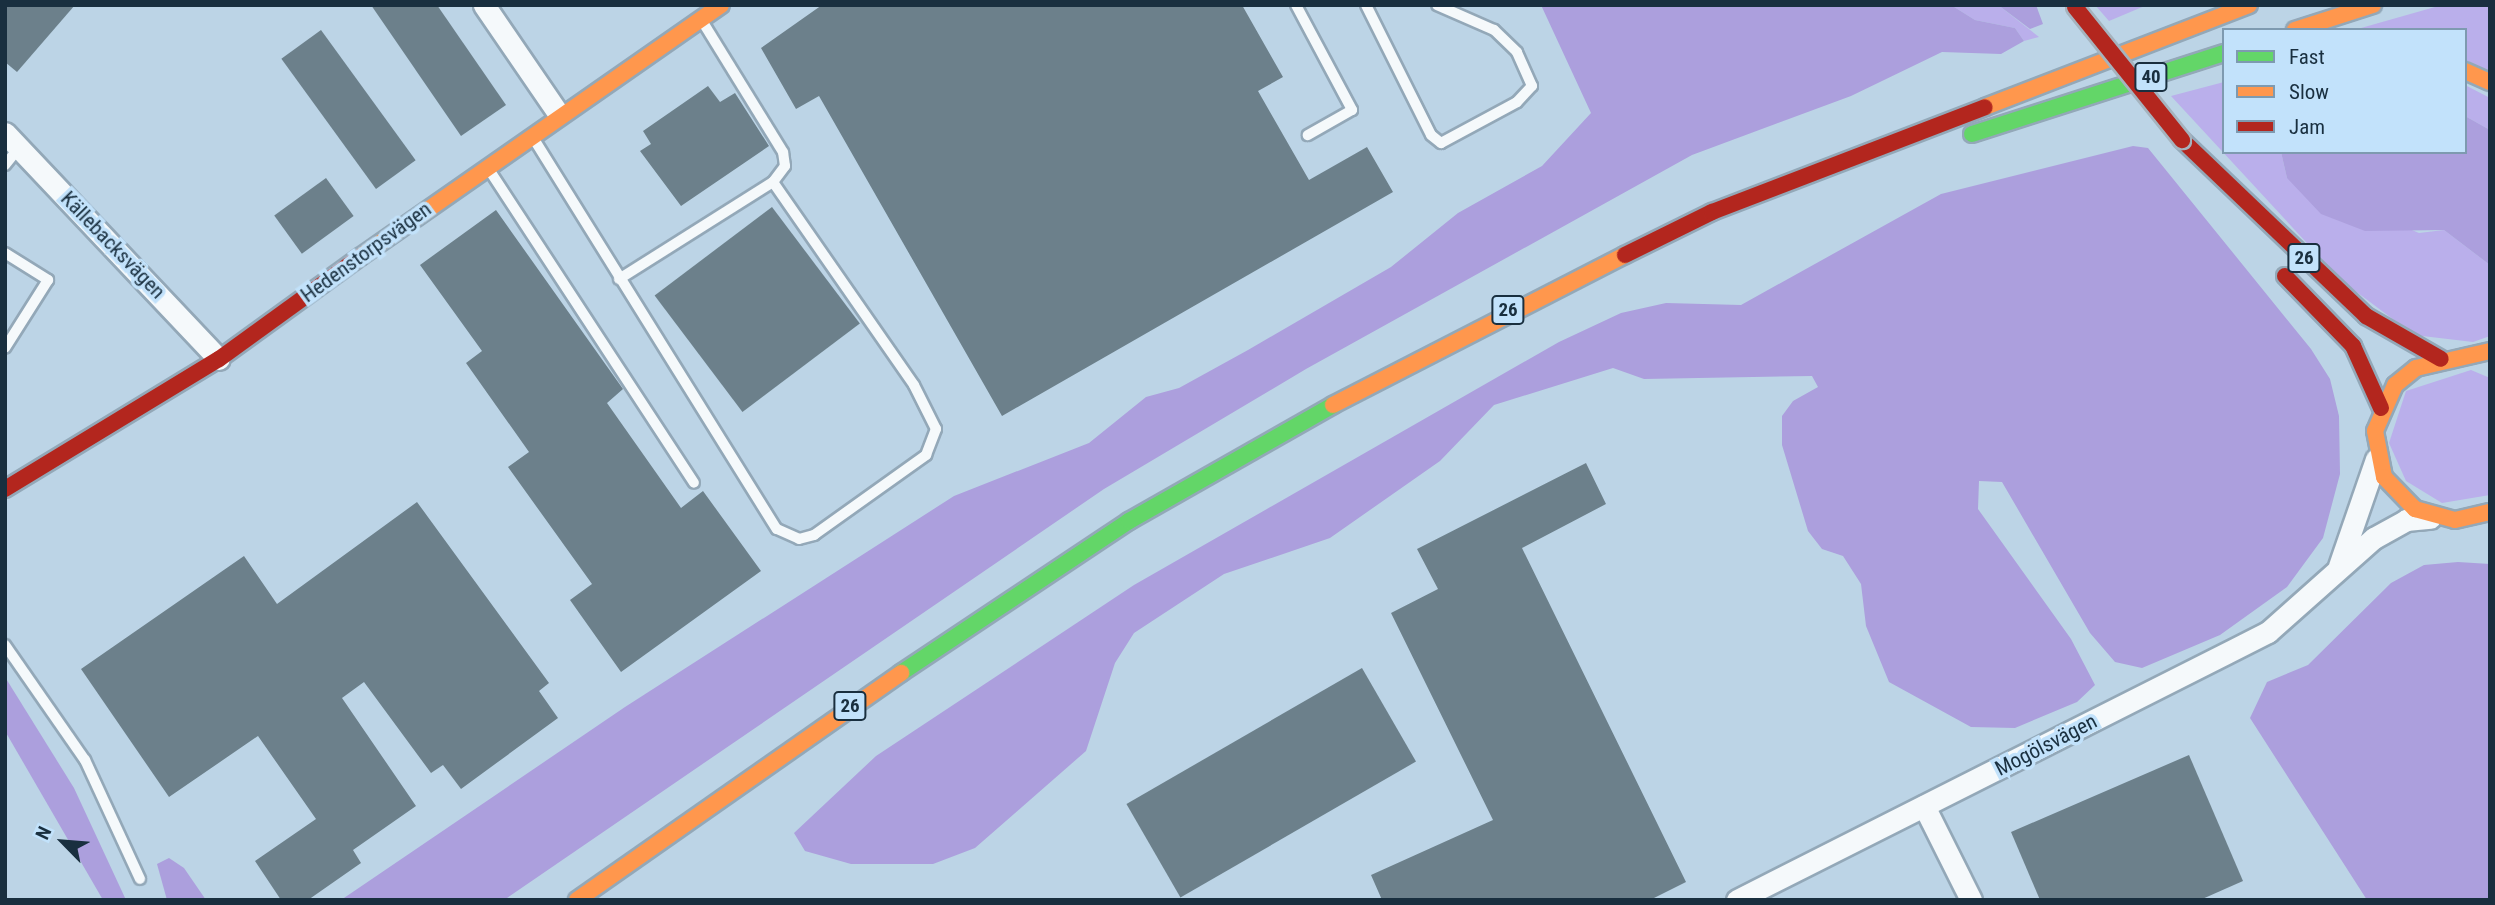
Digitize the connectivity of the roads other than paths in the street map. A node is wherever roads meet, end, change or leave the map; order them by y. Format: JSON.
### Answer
{"nodes":[{"id":1,"x":484,"y":5,"type":"edge"},
{"id":2,"x":721,"y":5,"type":"edge"},
{"id":3,"x":1296,"y":5,"type":"edge"},
{"id":4,"x":1366,"y":5,"type":"edge"},
{"id":5,"x":1437,"y":5,"type":"edge"},
{"id":6,"x":2210,"y":5,"type":"edge"},
{"id":7,"x":2249,"y":5,"type":"edge"},
{"id":8,"x":2373,"y":5,"type":"edge"},
{"id":9,"x":2074,"y":6,"type":"edge"},
{"id":10,"x":701,"y":19,"type":"junction"},
{"id":11,"x":2178,"y":28,"type":"junction"},
{"id":12,"x":2301,"y":28,"type":"edge"},
{"id":13,"x":2222,"y":54,"type":"edge"},
{"id":14,"x":2467,"y":72,"type":"edge"},
{"id":15,"x":2222,"y":73,"type":"edge"},
{"id":16,"x":2490,"y":82,"type":"edge"},
{"id":17,"x":2098,"y":95,"type":"junction"},
{"id":18,"x":558,"y":113,"type":"junction"},
{"id":19,"x":530,"y":133,"type":"junction"},
{"id":20,"x":1308,"y":135,"type":"dead end"},
{"id":21,"x":1959,"y":138,"type":"dead end"},
{"id":22,"x":2182,"y":140,"type":"junction"},
{"id":23,"x":12,"y":141,"type":"edge"},
{"id":24,"x":1933,"y":147,"type":"dead end"},
{"id":25,"x":5,"y":164,"type":"edge"},
{"id":26,"x":486,"y":165,"type":"junction"},
{"id":27,"x":773,"y":182,"type":"junction"},
{"id":28,"x":1796,"y":200,"type":"dead end"},
{"id":29,"x":2252,"y":235,"type":"dead end"},
{"id":30,"x":1674,"y":252,"type":"dead end"},
{"id":31,"x":5,"y":253,"type":"edge"},
{"id":32,"x":2273,"y":263,"type":"dead end"},
{"id":33,"x":619,"y":279,"type":"junction"},
{"id":34,"x":5,"y":348,"type":"edge"},
{"id":35,"x":2490,"y":351,"type":"edge"},
{"id":36,"x":2460,"y":358,"type":"junction"},
{"id":37,"x":219,"y":359,"type":"junction"},
{"id":38,"x":2441,"y":359,"type":"junction"},
{"id":39,"x":2490,"y":366,"type":"edge"},
{"id":40,"x":2381,"y":408,"type":"junction"},
{"id":41,"x":2376,"y":456,"type":"junction"},
{"id":42,"x":694,"y":483,"type":"dead end"},
{"id":43,"x":5,"y":489,"type":"edge"},
{"id":44,"x":2490,"y":512,"type":"edge"},
{"id":45,"x":1177,"y":516,"type":"dead end"},
{"id":46,"x":2436,"y":518,"type":"junction"},
{"id":47,"x":2482,"y":521,"type":"edge"},
{"id":48,"x":1109,"y":558,"type":"dead end"},
{"id":49,"x":2339,"y":566,"type":"junction"},
{"id":50,"x":5,"y":645,"type":"edge"},
{"id":51,"x":1924,"y":806,"type":"junction"},
{"id":52,"x":140,"y":879,"type":"dead end"},
{"id":53,"x":577,"y":900,"type":"edge"},
{"id":54,"x":609,"y":900,"type":"edge"},
{"id":55,"x":1737,"y":900,"type":"edge"},
{"id":56,"x":1971,"y":900,"type":"edge"}],
"edges":[{"from":1,"to":18,"type":"street"},
{"from":2,"to":10,"type":"main road","name":"Hedenstorpsvägen"},
{"from":3,"to":20,"type":"lane"},
{"from":4,"to":5,"type":"lane"},
{"from":6,"to":11,"type":"main road","number":"26"},
{"from":7,"to":11,"type":"main road"},
{"from":8,"to":12,"type":"main road"},
{"from":9,"to":22,"type":"main road","number":"26","bridge":true},
{"from":10,"to":18,"type":"main road","name":"Hedenstorpsvägen"},
{"from":10,"to":27,"type":"lane"},
{"from":11,"to":53,"type":"main road","number":"26"},
{"from":13,"to":17,"type":"main road","number":"40"},
{"from":14,"to":16,"type":"main road"},
{"from":15,"to":17,"type":"main road"},
{"from":17,"to":21,"type":"main road"},
{"from":18,"to":19,"type":"main road","name":"Hedenstorpsvägen"},
{"from":19,"to":26,"type":"main road","name":"Hedenstorpsvägen"},
{"from":19,"to":33,"type":"lane"},
{"from":22,"to":29,"type":"main road","number":"26"},
{"from":22,"to":38,"type":"main road","number":"26"},
{"from":23,"to":25,"type":"lane"},
{"from":23,"to":37,"type":"street","name":"Källebacksvägen"},
{"from":24,"to":28,"type":"main road"},
{"from":26,"to":37,"type":"main road","name":"Hedenstorpsvägen"},
{"from":26,"to":42,"type":"lane"},
{"from":27,"to":33,"type":"lane"},
{"from":27,"to":33,"type":"lane"},
{"from":30,"to":45,"type":"main road","number":"26"},
{"from":31,"to":34,"type":"lane"},
{"from":32,"to":40,"type":"main road","number":"26"},
{"from":35,"to":36,"type":"main road"},
{"from":36,"to":38,"type":"main road"},
{"from":36,"to":39,"type":"main road"},
{"from":37,"to":43,"type":"main road","name":"Hedenstorpsvägen"},
{"from":38,"to":40,"type":"main road"},
{"from":40,"to":41,"type":"main road"},
{"from":41,"to":46,"type":"main road"},
{"from":41,"to":49,"type":"street","name":"Mogölsvägen"},
{"from":44,"to":47,"type":"main road"},
{"from":46,"to":47,"type":"main road"},
{"from":46,"to":49,"type":"street","name":"Mogölsvägen"},
{"from":48,"to":54,"type":"main road","number":"26"},
{"from":49,"to":51,"type":"street","name":"Mogölsvägen"},
{"from":50,"to":52,"type":"lane"},
{"from":51,"to":55,"type":"street","name":"Mogölsvägen"},
{"from":51,"to":56,"type":"street"}]}
